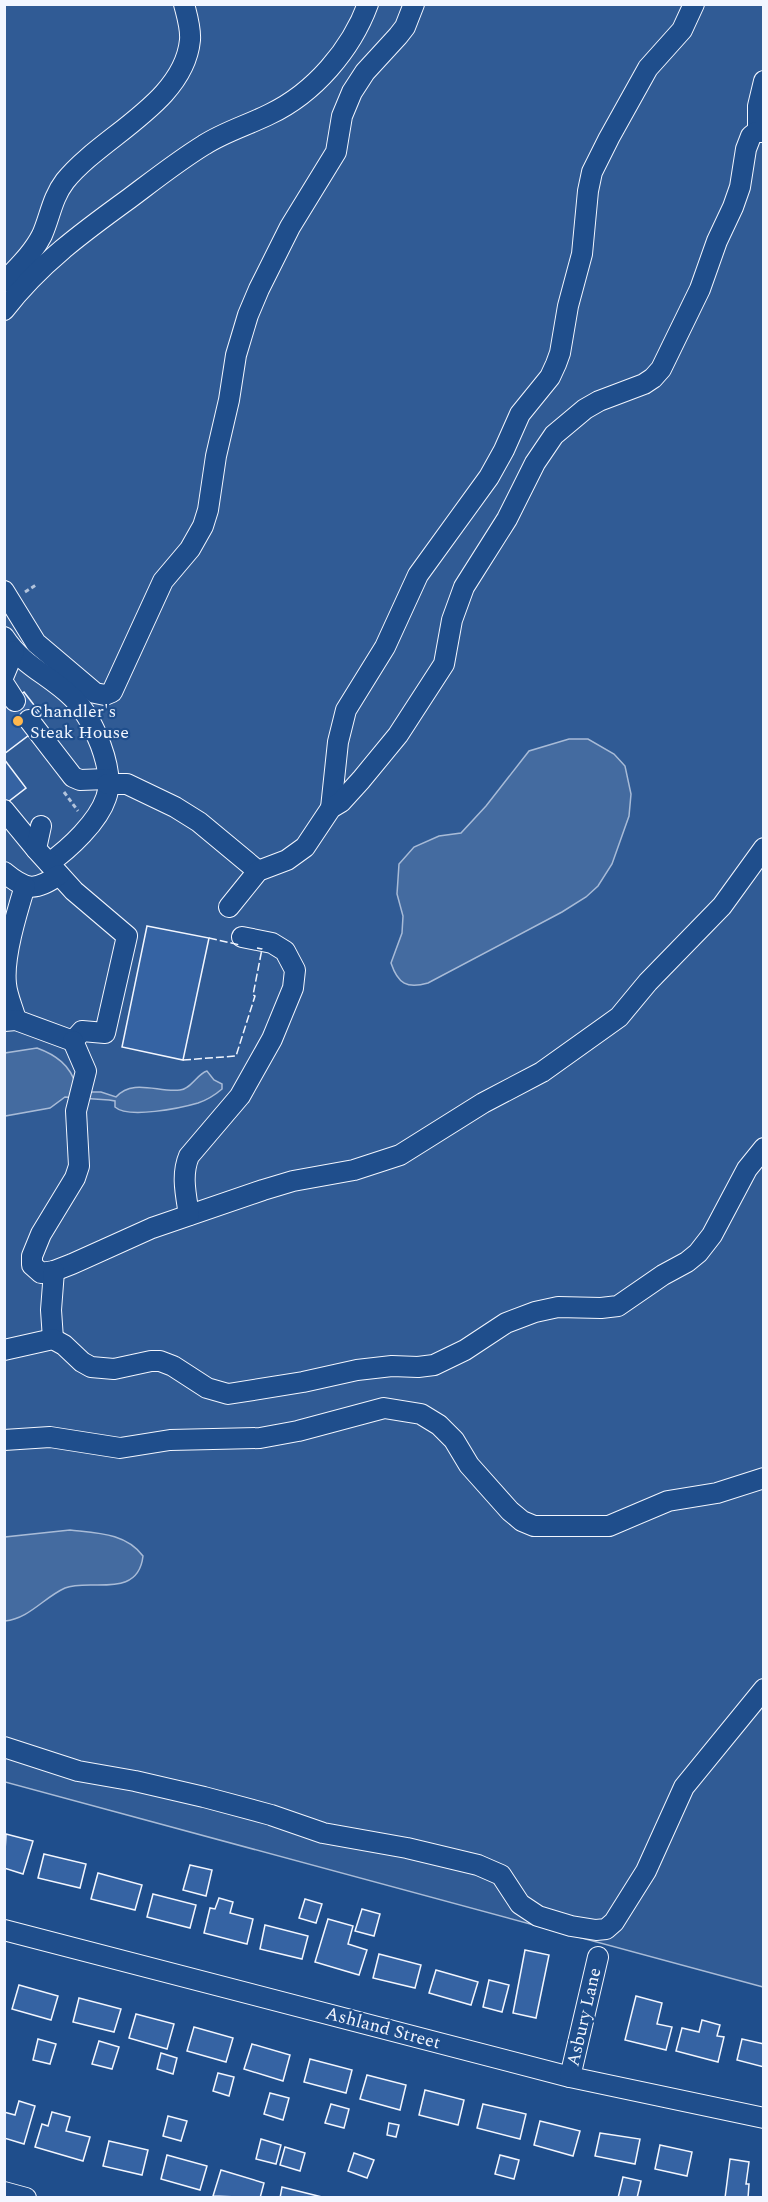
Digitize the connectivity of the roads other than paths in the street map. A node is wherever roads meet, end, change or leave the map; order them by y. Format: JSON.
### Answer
{"nodes":[{"id":1,"x":184,"y":4,"type":"edge"},
{"id":2,"x":368,"y":4,"type":"edge"},
{"id":3,"x":414,"y":4,"type":"edge"},
{"id":4,"x":694,"y":4,"type":"edge"},
{"id":5,"x":764,"y":81,"type":"edge"},
{"id":6,"x":761,"y":131,"type":"edge"},
{"id":7,"x":4,"y":282,"type":"edge"},
{"id":8,"x":4,"y":310,"type":"edge"},
{"id":9,"x":4,"y":591,"type":"edge"},
{"id":10,"x":9,"y":644,"type":"edge"},
{"id":11,"x":4,"y":675,"type":"edge"},
{"id":12,"x":4,"y":684,"type":"edge"},
{"id":13,"x":15,"y":701,"type":"dead end"},
{"id":14,"x":29,"y":720,"type":"dead end"},
{"id":15,"x":107,"y":781,"type":"junction"},
{"id":16,"x":331,"y":808,"type":"junction"},
{"id":17,"x":4,"y":810,"type":"edge"},
{"id":18,"x":41,"y":826,"type":"dead end"},
{"id":19,"x":764,"y":848,"type":"edge"},
{"id":20,"x":48,"y":862,"type":"junction"},
{"id":21,"x":258,"y":871,"type":"junction"},
{"id":22,"x":4,"y":872,"type":"edge"},
{"id":23,"x":25,"y":886,"type":"junction"},
{"id":24,"x":229,"y":907,"type":"dead end"},
{"id":25,"x":242,"y":937,"type":"dead end"},
{"id":26,"x":10,"y":1021,"type":"edge"},
{"id":27,"x":73,"y":1041,"type":"junction"},
{"id":28,"x":764,"y":1148,"type":"edge"},
{"id":29,"x":189,"y":1215,"type":"junction"},
{"id":30,"x":54,"y":1271,"type":"junction"},
{"id":31,"x":53,"y":1339,"type":"junction"},
{"id":32,"x":4,"y":1350,"type":"edge"},
{"id":33,"x":4,"y":1440,"type":"edge"},
{"id":34,"x":764,"y":1478,"type":"edge"},
{"id":35,"x":764,"y":1689,"type":"edge"},
{"id":36,"x":4,"y":1747,"type":"edge"},
{"id":37,"x":4,"y":1930,"type":"edge"},
{"id":38,"x":598,"y":1957,"type":"dead end"},
{"id":39,"x":570,"y":2077,"type":"junction"},
{"id":40,"x":764,"y":2118,"type":"edge"},
{"id":41,"x":4,"y":2192,"type":"edge"},
{"id":42,"x":26,"y":2198,"type":"edge"}],
"edges":[{"from":1,"to":7,"type":"street"},
{"from":2,"to":8,"type":"street"},
{"from":3,"to":9,"type":"street"},
{"from":4,"to":16,"type":"street"},
{"from":5,"to":6,"type":"street"},
{"from":6,"to":16,"type":"street"},
{"from":10,"to":11,"type":"street"},
{"from":10,"to":15,"type":"street"},
{"from":12,"to":13,"type":"street"},
{"from":14,"to":15,"type":"street"},
{"from":15,"to":20,"type":"street"},
{"from":15,"to":21,"type":"street"},
{"from":16,"to":21,"type":"street"},
{"from":17,"to":20,"type":"street"},
{"from":18,"to":20,"type":"street"},
{"from":19,"to":29,"type":"street"},
{"from":20,"to":23,"type":"street"},
{"from":20,"to":27,"type":"street"},
{"from":21,"to":24,"type":"street"},
{"from":22,"to":23,"type":"street"},
{"from":23,"to":26,"type":"street"},
{"from":25,"to":29,"type":"street"},
{"from":26,"to":27,"type":"street"},
{"from":27,"to":30,"type":"street"},
{"from":28,"to":31,"type":"street"},
{"from":29,"to":30,"type":"street"},
{"from":30,"to":31,"type":"street"},
{"from":31,"to":32,"type":"street"},
{"from":33,"to":34,"type":"street"},
{"from":35,"to":36,"type":"street"},
{"from":37,"to":39,"type":"street","name":"Ashland Street"},
{"from":38,"to":39,"type":"street","name":"Asbury Lane"},
{"from":39,"to":40,"type":"street","name":"Ashland Street"},
{"from":41,"to":42,"type":"street"}]}
